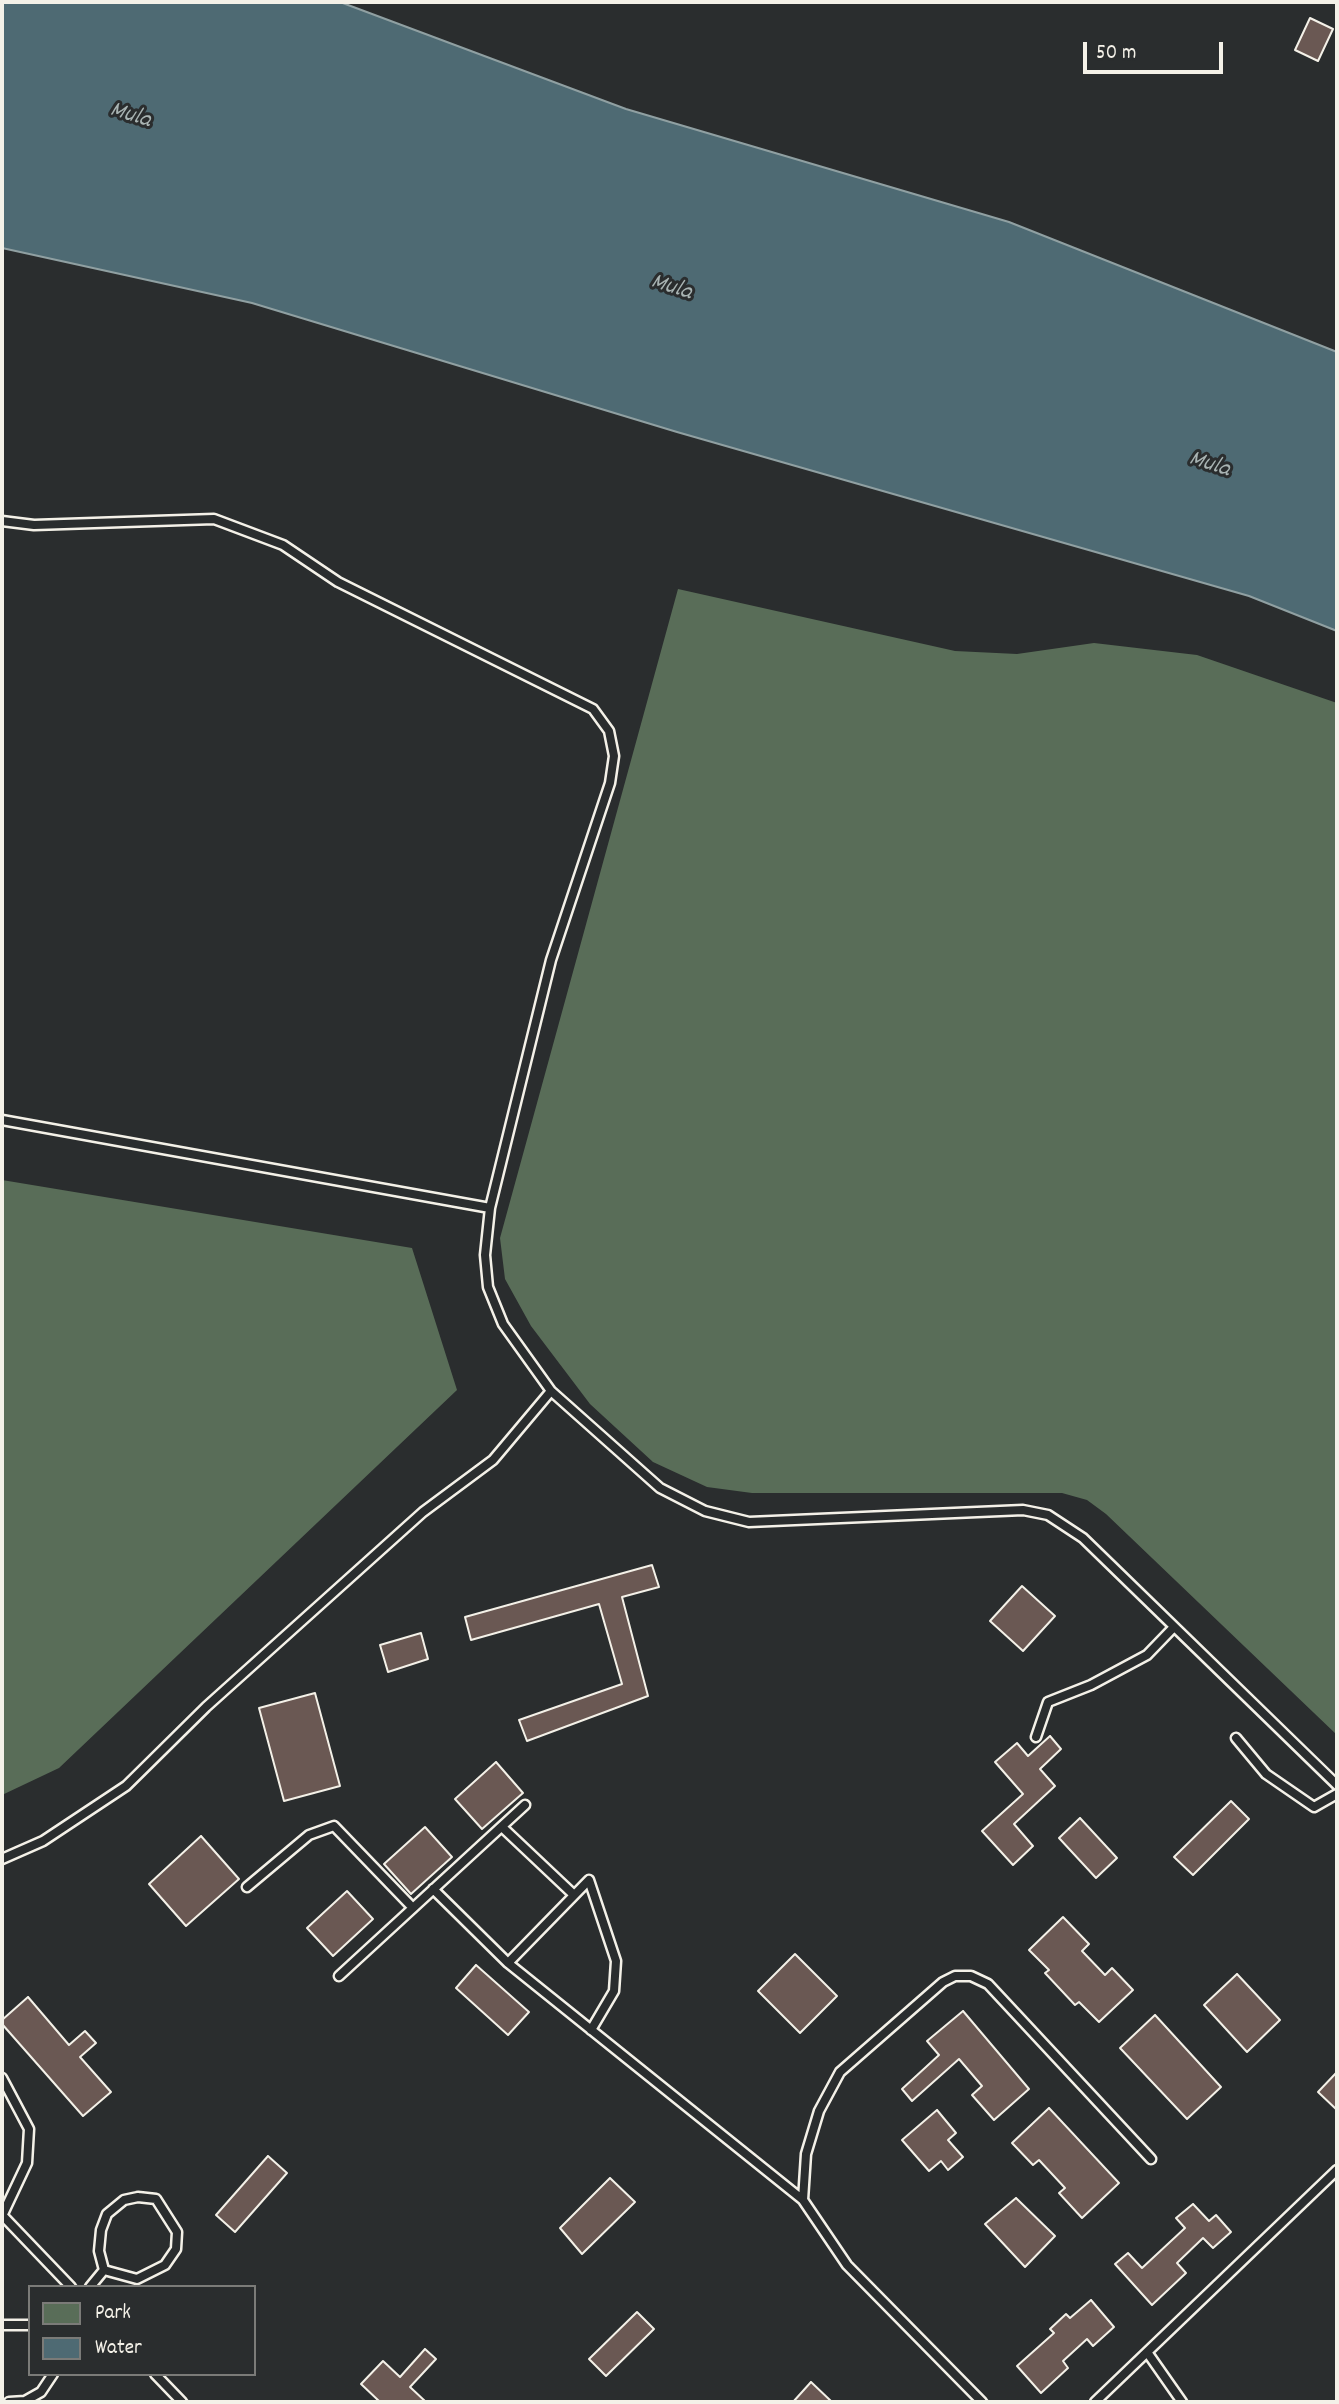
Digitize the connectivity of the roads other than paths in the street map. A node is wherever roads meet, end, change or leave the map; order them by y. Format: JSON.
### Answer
{"nodes":[{"id":1,"x":2,"y":520,"type":"edge"},
{"id":2,"x":2,"y":1120,"type":"edge"},
{"id":3,"x":490,"y":1208,"type":"junction"},
{"id":4,"x":551,"y":1391,"type":"junction"},
{"id":5,"x":1174,"y":1626,"type":"junction"},
{"id":6,"x":1036,"y":1737,"type":"dead end"},
{"id":7,"x":1236,"y":1738,"type":"dead end"},
{"id":8,"x":1337,"y":1785,"type":"edge"},
{"id":9,"x":1337,"y":1794,"type":"edge"},
{"id":10,"x":525,"y":1805,"type":"dead end"},
{"id":11,"x":502,"y":1827,"type":"junction"},
{"id":12,"x":2,"y":1859,"type":"edge"},
{"id":13,"x":247,"y":1887,"type":"dead end"},
{"id":14,"x":433,"y":1889,"type":"junction"},
{"id":15,"x":574,"y":1895,"type":"junction"},
{"id":16,"x":413,"y":1908,"type":"junction"},
{"id":17,"x":508,"y":1963,"type":"junction"},
{"id":18,"x":339,"y":1976,"type":"dead end"},
{"id":19,"x":591,"y":2030,"type":"junction"},
{"id":20,"x":2,"y":2078,"type":"edge"},
{"id":21,"x":1151,"y":2159,"type":"dead end"},
{"id":22,"x":1337,"y":2170,"type":"edge"},
{"id":23,"x":803,"y":2200,"type":"junction"},
{"id":24,"x":2,"y":2216,"type":"edge"},
{"id":25,"x":104,"y":2270,"type":"junction"},
{"id":26,"x":69,"y":2285,"type":"edge"},
{"id":27,"x":92,"y":2285,"type":"edge"},
{"id":28,"x":2,"y":2325,"type":"edge"},
{"id":29,"x":28,"y":2325,"type":"edge"},
{"id":30,"x":1147,"y":2352,"type":"junction"},
{"id":31,"x":51,"y":2376,"type":"edge"},
{"id":32,"x":157,"y":2376,"type":"edge"},
{"id":33,"x":2,"y":2400,"type":"edge"},
{"id":34,"x":8,"y":2402,"type":"edge"},
{"id":35,"x":182,"y":2402,"type":"edge"},
{"id":36,"x":982,"y":2402,"type":"edge"},
{"id":37,"x":1095,"y":2402,"type":"edge"},
{"id":38,"x":1182,"y":2402,"type":"edge"}],
"edges":[{"from":1,"to":3,"type":"lane"},
{"from":2,"to":3,"type":"lane"},
{"from":3,"to":4,"type":"lane"},
{"from":4,"to":5,"type":"lane"},
{"from":4,"to":12,"type":"lane"},
{"from":5,"to":6,"type":"lane"},
{"from":5,"to":8,"type":"lane"},
{"from":7,"to":9,"type":"lane"},
{"from":10,"to":11,"type":"lane"},
{"from":11,"to":14,"type":"lane"},
{"from":11,"to":15,"type":"lane"},
{"from":13,"to":16,"type":"lane"},
{"from":14,"to":16,"type":"lane"},
{"from":14,"to":17,"type":"lane"},
{"from":15,"to":17,"type":"lane"},
{"from":15,"to":19,"type":"lane"},
{"from":16,"to":18,"type":"lane"},
{"from":17,"to":19,"type":"lane"},
{"from":19,"to":23,"type":"lane"},
{"from":20,"to":24,"type":"lane"},
{"from":21,"to":23,"type":"lane"},
{"from":22,"to":30,"type":"lane"},
{"from":23,"to":36,"type":"lane"},
{"from":24,"to":26,"type":"lane"},
{"from":25,"to":25,"type":"lane"},
{"from":25,"to":27,"type":"lane"},
{"from":28,"to":29,"type":"lane"},
{"from":30,"to":37,"type":"lane"},
{"from":30,"to":38,"type":"lane"},
{"from":31,"to":34,"type":"lane"},
{"from":32,"to":35,"type":"lane"},
{"from":33,"to":34,"type":"lane"}]}
